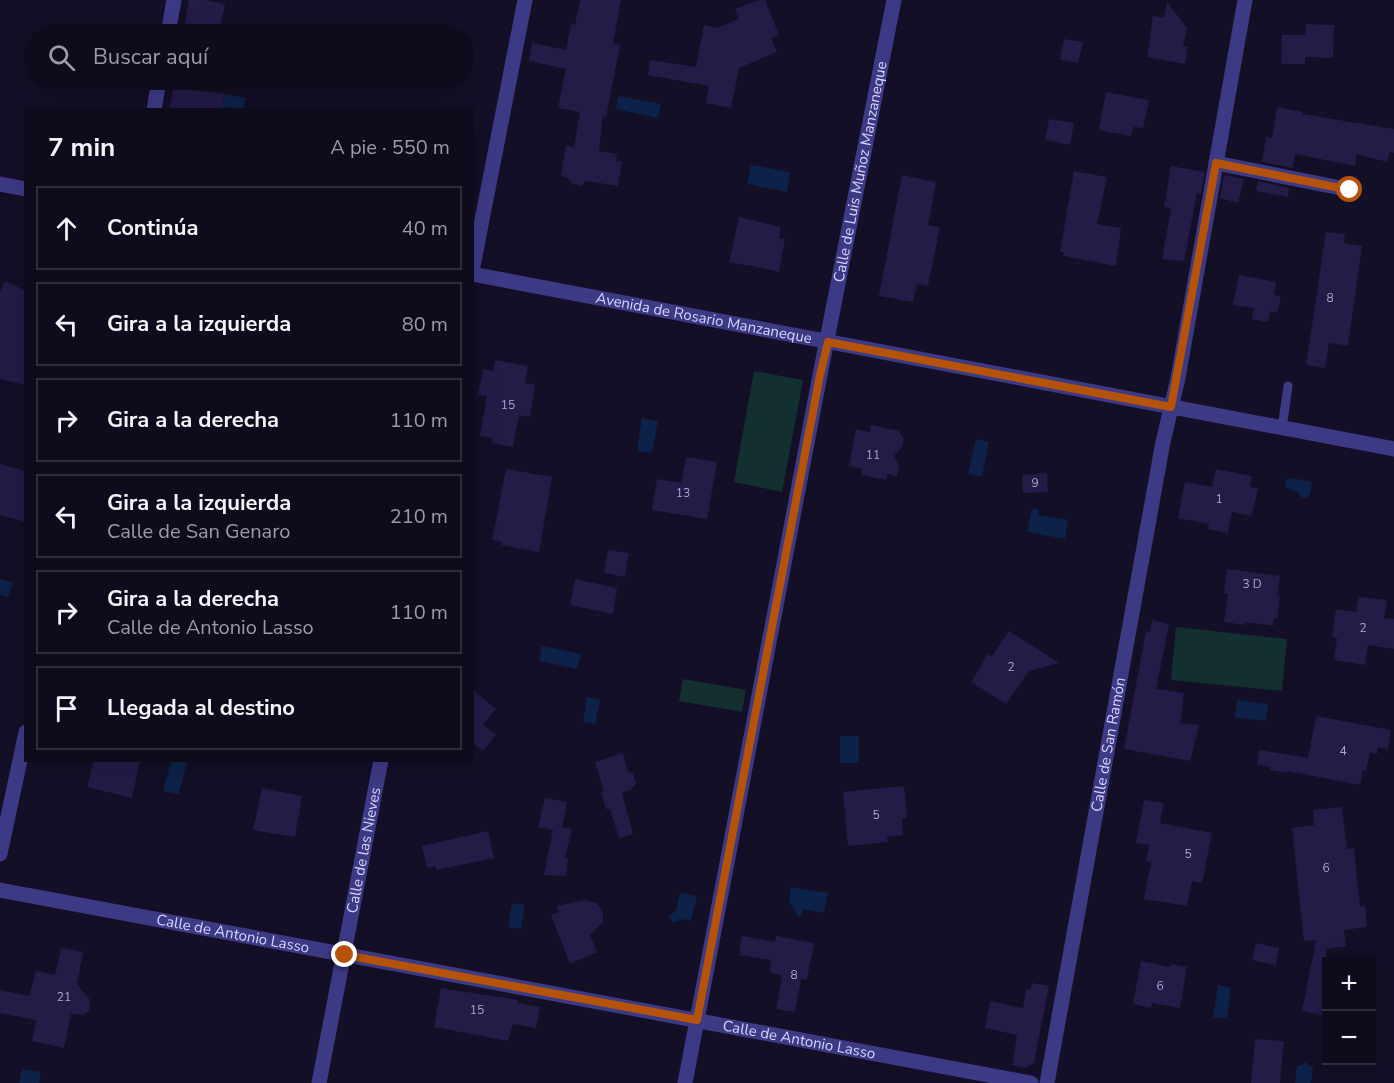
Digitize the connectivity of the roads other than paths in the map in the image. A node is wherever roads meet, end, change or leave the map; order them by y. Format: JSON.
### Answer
{"nodes":[{"id":1,"x":174,"y":0,"type":"edge"},
{"id":2,"x":525,"y":0,"type":"edge"},
{"id":3,"x":894,"y":0,"type":"edge"},
{"id":4,"x":1245,"y":0,"type":"edge"},
{"id":5,"x":170,"y":24,"type":"edge"},
{"id":6,"x":157,"y":90,"type":"edge"},
{"id":7,"x":153,"y":108,"type":"edge"},
{"id":8,"x":1216,"y":163,"type":"junction"},
{"id":9,"x":0,"y":184,"type":"edge"},
{"id":10,"x":24,"y":189,"type":"edge"},
{"id":11,"x":1350,"y":190,"type":"dead end"},
{"id":12,"x":474,"y":262,"type":"edge"},
{"id":13,"x":474,"y":272,"type":"edge"},
{"id":14,"x":828,"y":342,"type":"junction"},
{"id":15,"x":1288,"y":386,"type":"dead end"},
{"id":16,"x":1171,"y":407,"type":"junction"},
{"id":17,"x":1282,"y":428,"type":"junction"},
{"id":18,"x":1394,"y":449,"type":"edge"},
{"id":19,"x":24,"y":741,"type":"edge"},
{"id":20,"x":381,"y":762,"type":"edge"},
{"id":21,"x":0,"y":854,"type":"edge"},
{"id":22,"x":0,"y":890,"type":"edge"},
{"id":23,"x":345,"y":955,"type":"junction"},
{"id":24,"x":697,"y":1020,"type":"junction"},
{"id":25,"x":319,"y":1083,"type":"edge"},
{"id":26,"x":685,"y":1083,"type":"edge"},
{"id":27,"x":1031,"y":1083,"type":"edge"},
{"id":28,"x":1047,"y":1083,"type":"edge"}],
"edges":[{"from":1,"to":5,"type":"street"},
{"from":2,"to":12,"type":"street"},
{"from":3,"to":14,"type":"street","name":"Calle de Luis Muñoz Manzaneque"},
{"from":4,"to":8,"type":"street","name":"Calle de San Ramón"},
{"from":6,"to":7,"type":"street"},
{"from":8,"to":11,"type":"street"},
{"from":8,"to":16,"type":"street","name":"Calle de San Ramón"},
{"from":9,"to":10,"type":"street"},
{"from":13,"to":14,"type":"street","name":"Avenida de Rosario Manzaneque"},
{"from":14,"to":16,"type":"street","name":"Avenida de Rosario Manzaneque"},
{"from":14,"to":24,"type":"street","name":"Calle de Luis Muñoz Manzaneque"},
{"from":15,"to":17,"type":"lane"},
{"from":16,"to":17,"type":"street","name":"Avenida de Rosario Manzaneque"},
{"from":16,"to":28,"type":"street","name":"Calle de San Ramón"},
{"from":17,"to":18,"type":"street","name":"Avenida de Rosario Manzaneque"},
{"from":19,"to":21,"type":"street"},
{"from":20,"to":23,"type":"street","name":"Calle de las Nieves"},
{"from":22,"to":23,"type":"street","name":"Calle de Antonio Lasso"},
{"from":23,"to":24,"type":"street","name":"Calle de Antonio Lasso"},
{"from":23,"to":25,"type":"street","name":"Calle de las Nieves"},
{"from":24,"to":26,"type":"street","name":"Calle de Luis Muñoz Manzaneque"},
{"from":24,"to":27,"type":"street","name":"Calle de Antonio Lasso"}]}
